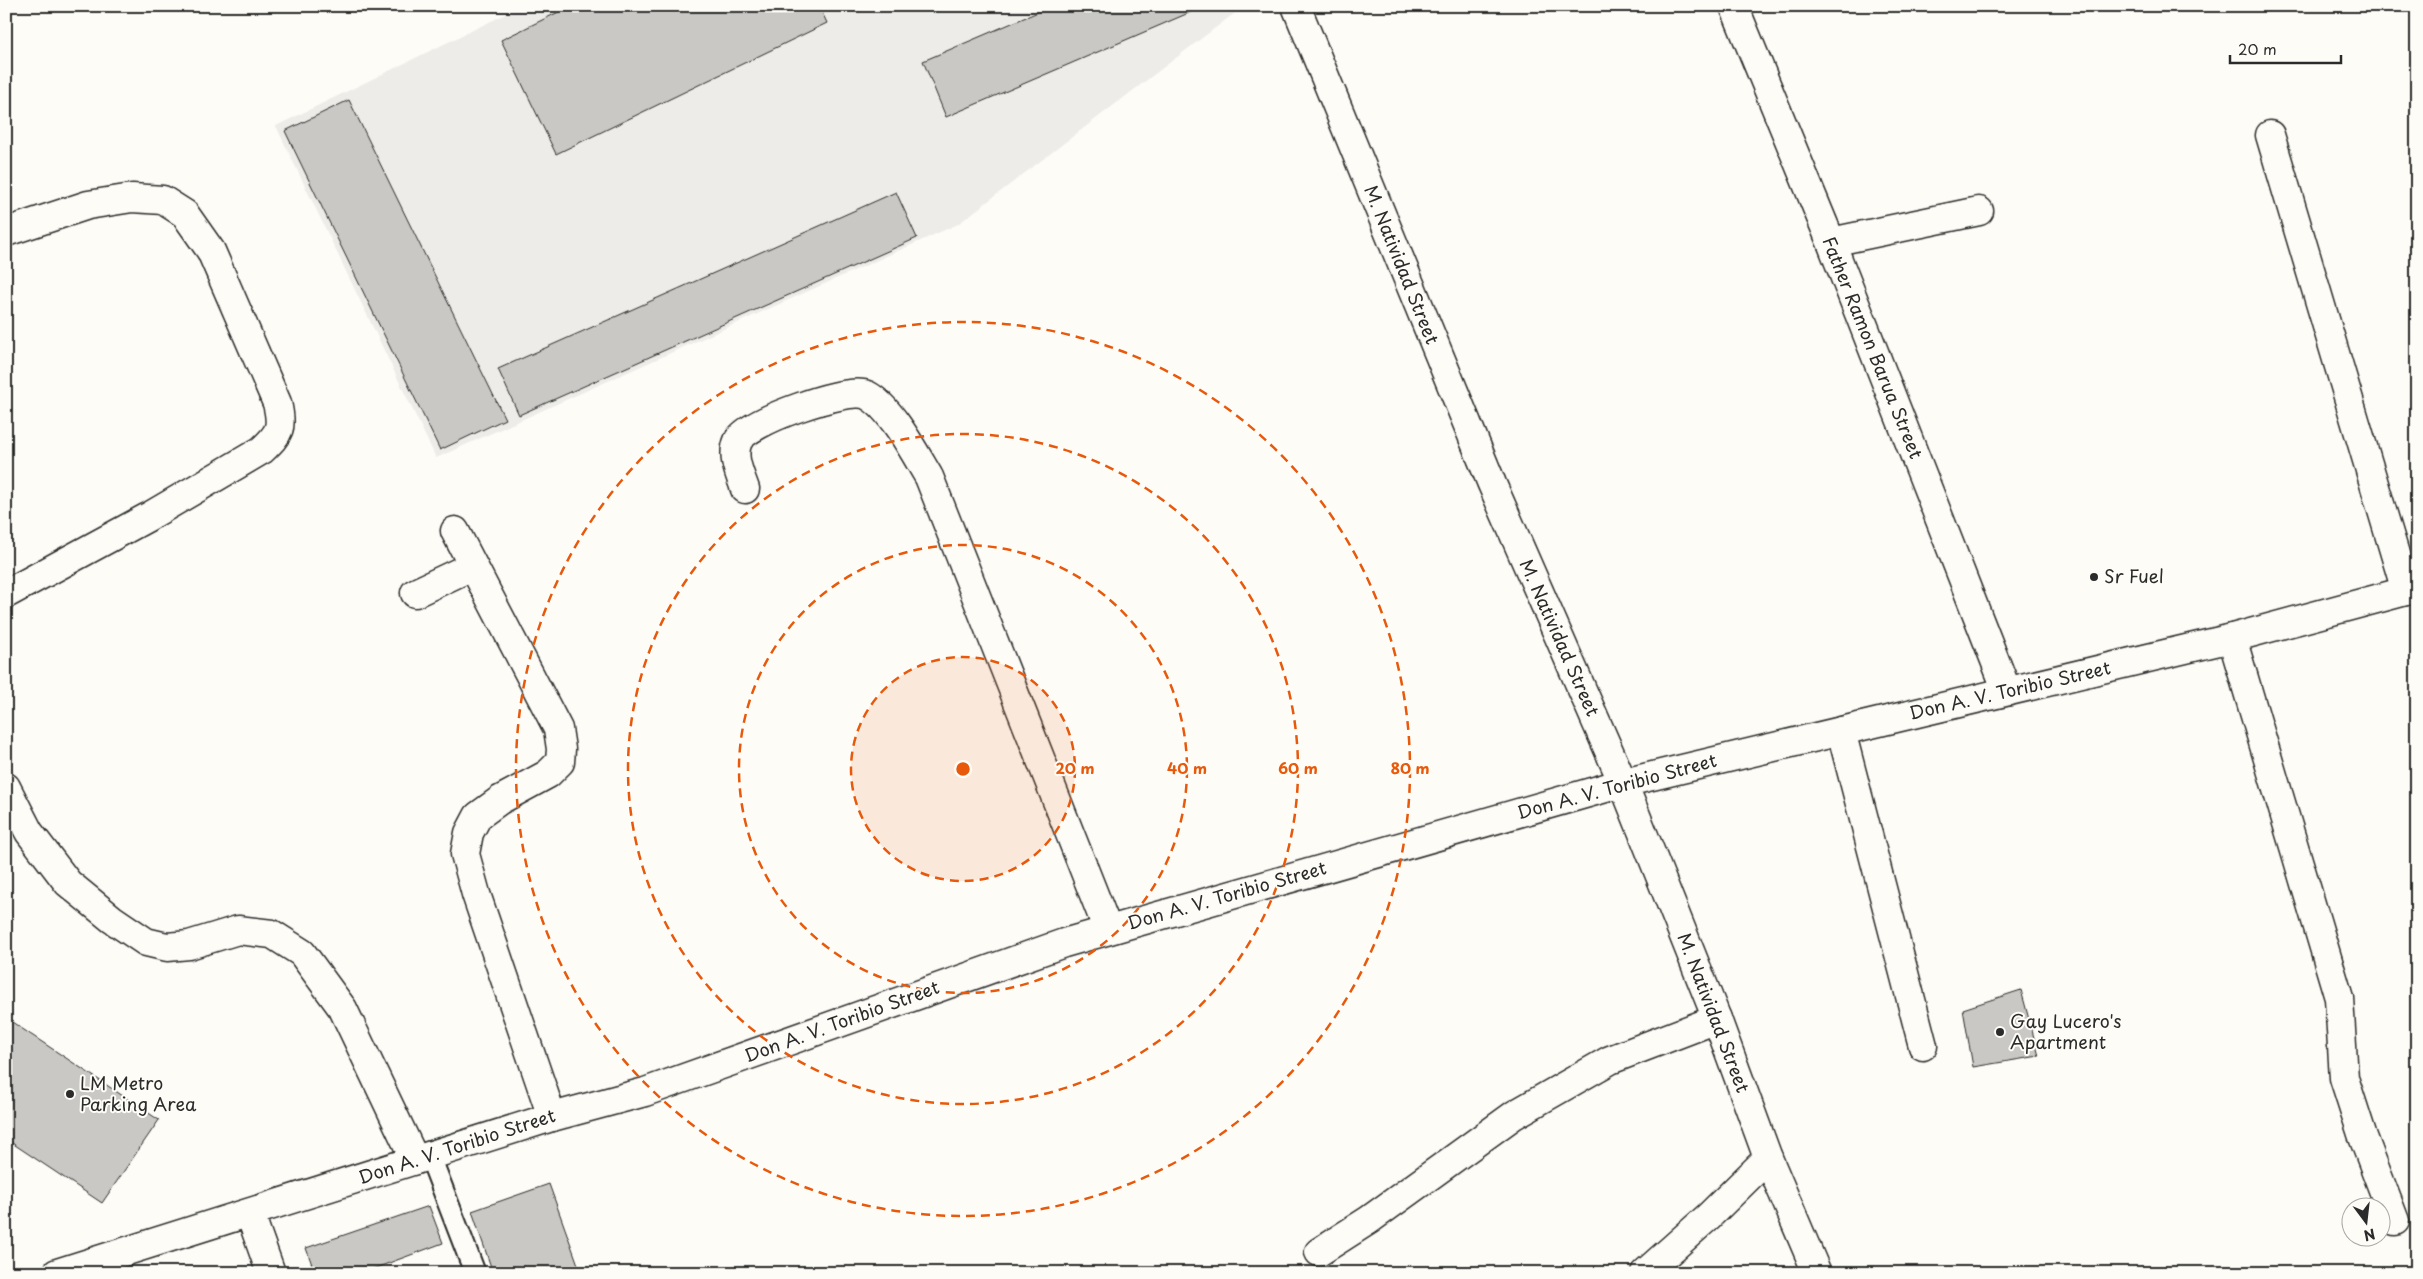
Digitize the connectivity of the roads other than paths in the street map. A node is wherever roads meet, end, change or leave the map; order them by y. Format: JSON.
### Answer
{"nodes":[{"id":1,"x":1296,"y":6,"type":"edge"},
{"id":2,"x":1734,"y":6,"type":"edge"},
{"id":3,"x":2270,"y":135,"type":"dead end"},
{"id":4,"x":1979,"y":211,"type":"dead end"},
{"id":5,"x":6,"y":232,"type":"edge"},
{"id":6,"x":1830,"y":242,"type":"junction"},
{"id":7,"x":745,"y":489,"type":"dead end"},
{"id":8,"x":455,"y":531,"type":"dead end"},
{"id":9,"x":472,"y":566,"type":"junction"},
{"id":10,"x":2412,"y":590,"type":"edge"},
{"id":11,"x":415,"y":593,"type":"dead end"},
{"id":12,"x":6,"y":594,"type":"edge"},
{"id":13,"x":2232,"y":638,"type":"junction"},
{"id":14,"x":2007,"y":691,"type":"junction"},
{"id":15,"x":1841,"y":731,"type":"junction"},
{"id":16,"x":1623,"y":783,"type":"junction"},
{"id":17,"x":6,"y":787,"type":"edge"},
{"id":18,"x":1108,"y":930,"type":"junction"},
{"id":19,"x":1717,"y":1020,"type":"junction"},
{"id":20,"x":1923,"y":1046,"type":"dead end"},
{"id":21,"x":552,"y":1117,"type":"junction"},
{"id":22,"x":422,"y":1158,"type":"junction"},
{"id":23,"x":1768,"y":1158,"type":"junction"},
{"id":24,"x":250,"y":1214,"type":"junction"},
{"id":25,"x":2395,"y":1221,"type":"dead end"},
{"id":26,"x":1319,"y":1252,"type":"dead end"},
{"id":27,"x":57,"y":1273,"type":"edge"},
{"id":28,"x":271,"y":1273,"type":"edge"},
{"id":29,"x":475,"y":1273,"type":"edge"},
{"id":30,"x":1645,"y":1273,"type":"edge"},
{"id":31,"x":1817,"y":1273,"type":"edge"}],
"edges":[{"from":1,"to":16,"type":"street","name":"M. Natividad Street"},
{"from":2,"to":6,"type":"street","name":"Father Ramon Barua Street"},
{"from":3,"to":10,"type":"street"},
{"from":4,"to":6,"type":"street"},
{"from":5,"to":12,"type":"street"},
{"from":6,"to":14,"type":"street","name":"Father Ramon Barua Street"},
{"from":7,"to":18,"type":"street"},
{"from":8,"to":9,"type":"street"},
{"from":9,"to":11,"type":"street"},
{"from":9,"to":21,"type":"street"},
{"from":10,"to":13,"type":"street","name":"Don A. V. Toribio Street"},
{"from":13,"to":14,"type":"street","name":"Don A. V. Toribio Street"},
{"from":13,"to":25,"type":"street"},
{"from":14,"to":15,"type":"street","name":"Don A. V. Toribio Street"},
{"from":15,"to":16,"type":"street","name":"Don A. V. Toribio Street"},
{"from":15,"to":20,"type":"street"},
{"from":16,"to":18,"type":"street","name":"Don A. V. Toribio Street"},
{"from":16,"to":19,"type":"street","name":"M. Natividad Street"},
{"from":17,"to":22,"type":"street"},
{"from":18,"to":21,"type":"street","name":"Don A. V. Toribio Street"},
{"from":19,"to":23,"type":"street","name":"M. Natividad Street"},
{"from":19,"to":26,"type":"street"},
{"from":21,"to":22,"type":"street","name":"Don A. V. Toribio Street"},
{"from":22,"to":24,"type":"street","name":"Don A. V. Toribio Street"},
{"from":22,"to":29,"type":"lane"},
{"from":23,"to":30,"type":"street"},
{"from":23,"to":31,"type":"street","name":"M. Natividad Street"},
{"from":24,"to":27,"type":"street","name":"Don A. V. Toribio Street"},
{"from":24,"to":28,"type":"street"}]}
